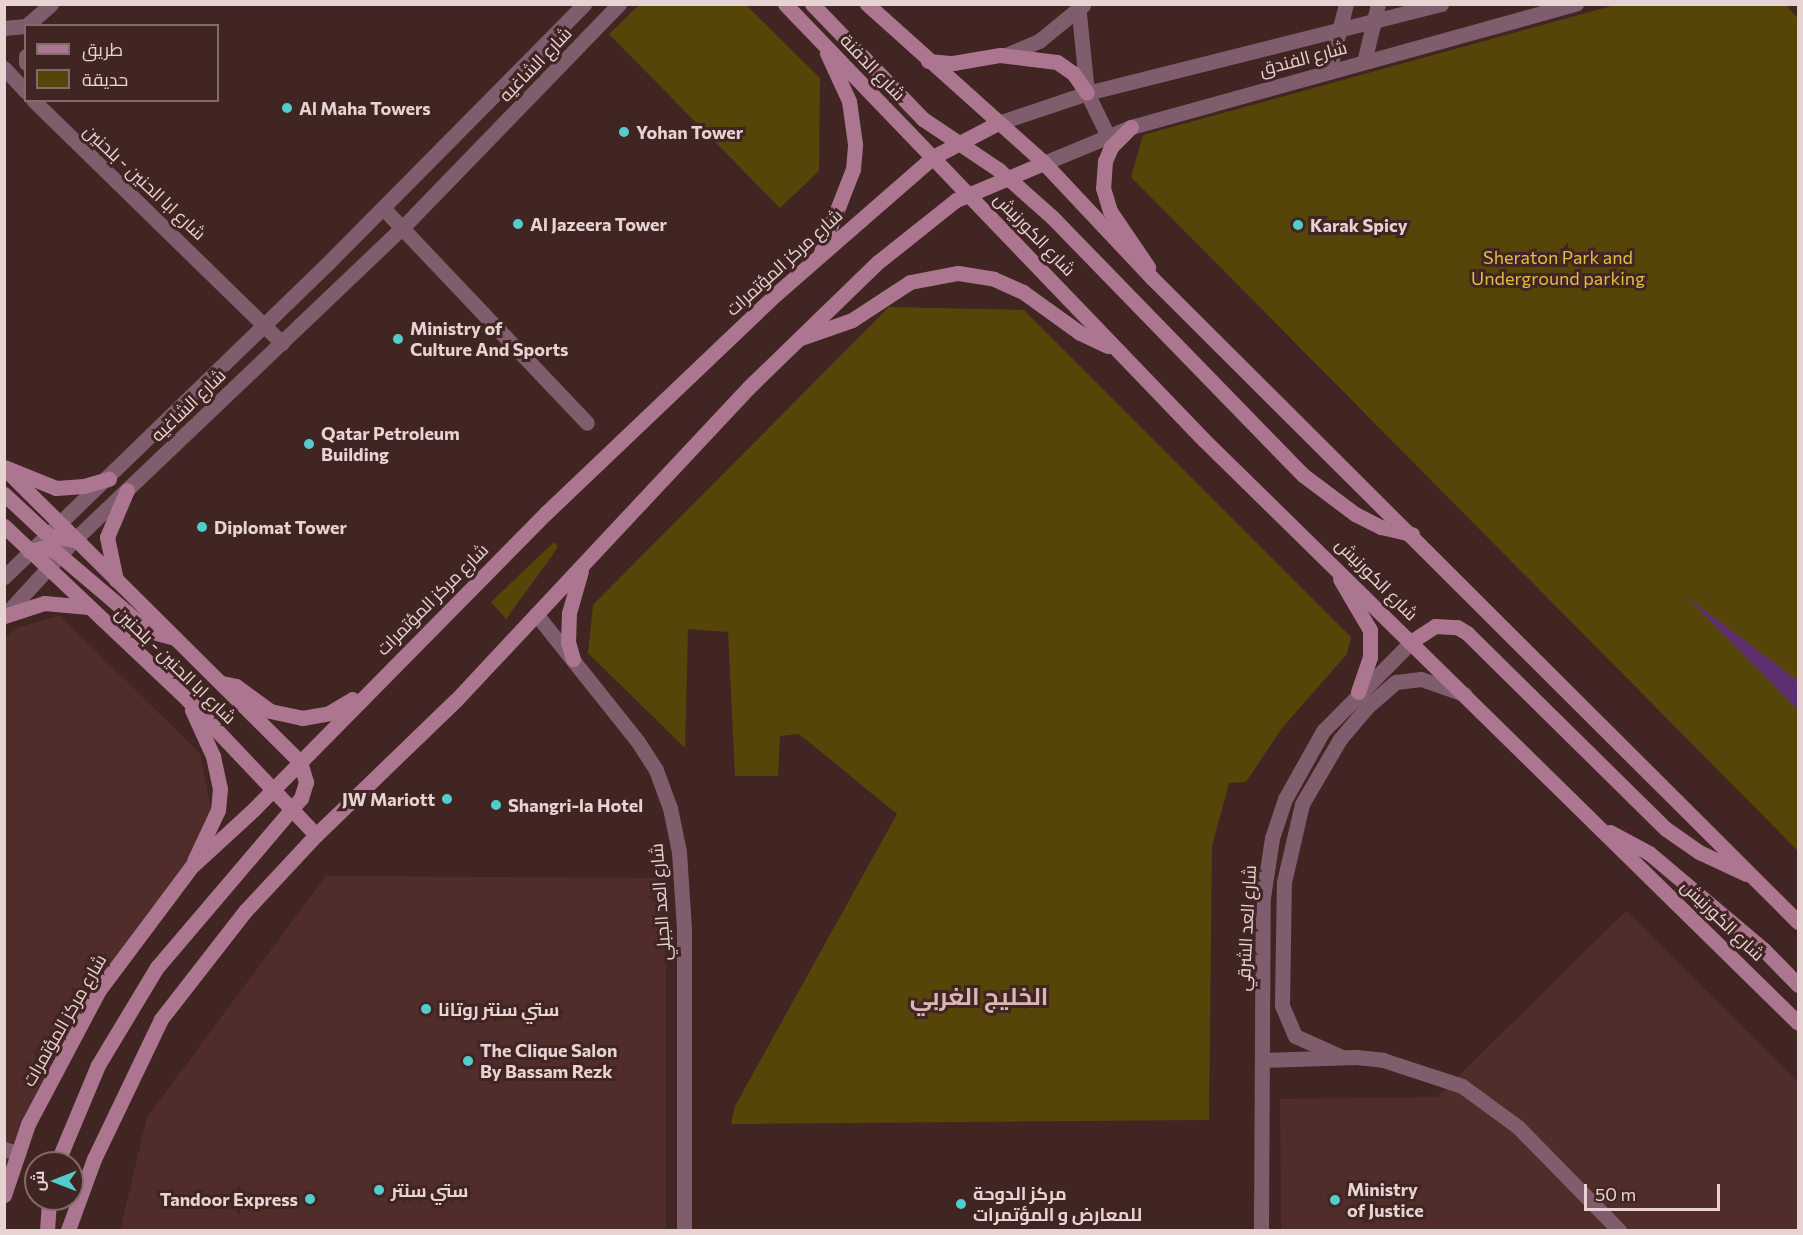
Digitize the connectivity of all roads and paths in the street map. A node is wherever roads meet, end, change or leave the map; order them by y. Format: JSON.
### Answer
{"nodes":[{"id":1,"x":51,"y":4,"type":"edge"},
{"id":2,"x":584,"y":4,"type":"edge"},
{"id":3,"x":619,"y":4,"type":"edge"},
{"id":4,"x":785,"y":4,"type":"edge"},
{"id":5,"x":812,"y":4,"type":"edge"},
{"id":6,"x":867,"y":4,"type":"edge"},
{"id":7,"x":1346,"y":4,"type":"edge"},
{"id":8,"x":1378,"y":4,"type":"edge"},
{"id":9,"x":1440,"y":4,"type":"edge"},
{"id":10,"x":1576,"y":4,"type":"edge"},
{"id":11,"x":1081,"y":5,"type":"edge"},
{"id":12,"x":1374,"y":22,"type":"junction"},
{"id":13,"x":31,"y":24,"type":"edge"},
{"id":14,"x":24,"y":26,"type":"edge"},
{"id":15,"x":4,"y":28,"type":"edge"},
{"id":16,"x":1340,"y":32,"type":"junction"},
{"id":17,"x":820,"y":40,"type":"junction"},
{"id":18,"x":1006,"y":55,"type":"junction"},
{"id":19,"x":928,"y":62,"type":"junction"},
{"id":20,"x":1364,"y":62,"type":"junction"},
{"id":21,"x":4,"y":68,"type":"edge"},
{"id":22,"x":1329,"y":71,"type":"junction"},
{"id":23,"x":24,"y":90,"type":"edge"},
{"id":24,"x":1087,"y":93,"type":"junction"},
{"id":25,"x":35,"y":102,"type":"edge"},
{"id":26,"x":999,"y":123,"type":"junction"},
{"id":27,"x":1131,"y":127,"type":"junction"},
{"id":28,"x":1107,"y":134,"type":"junction"},
{"id":29,"x":958,"y":143,"type":"junction"},
{"id":30,"x":933,"y":157,"type":"junction"},
{"id":31,"x":1044,"y":163,"type":"junction"},
{"id":32,"x":1008,"y":177,"type":"junction"},
{"id":33,"x":969,"y":194,"type":"junction"},
{"id":34,"x":383,"y":208,"type":"junction"},
{"id":35,"x":404,"y":227,"type":"junction"},
{"id":36,"x":820,"y":254,"type":"junction"},
{"id":37,"x":1152,"y":278,"type":"junction"},
{"id":38,"x":265,"y":325,"type":"junction"},
{"id":39,"x":801,"y":339,"type":"junction"},
{"id":40,"x":282,"y":343,"type":"junction"},
{"id":41,"x":1116,"y":349,"type":"junction"},
{"id":42,"x":587,"y":423,"type":"dead end"},
{"id":43,"x":4,"y":467,"type":"edge"},
{"id":44,"x":109,"y":479,"type":"junction"},
{"id":45,"x":127,"y":490,"type":"junction"},
{"id":46,"x":4,"y":494,"type":"edge"},
{"id":47,"x":4,"y":526,"type":"edge"},
{"id":48,"x":54,"y":530,"type":"junction"},
{"id":49,"x":1413,"y":534,"type":"junction"},
{"id":50,"x":74,"y":540,"type":"junction"},
{"id":51,"x":1320,"y":549,"type":"junction"},
{"id":52,"x":29,"y":551,"type":"junction"},
{"id":53,"x":60,"y":554,"type":"junction"},
{"id":54,"x":584,"y":563,"type":"junction"},
{"id":55,"x":47,"y":568,"type":"junction"},
{"id":56,"x":4,"y":577,"type":"edge"},
{"id":57,"x":116,"y":580,"type":"junction"},
{"id":58,"x":88,"y":607,"type":"junction"},
{"id":59,"x":536,"y":614,"type":"junction"},
{"id":60,"x":4,"y":616,"type":"edge"},
{"id":61,"x":175,"y":638,"type":"junction"},
{"id":62,"x":1412,"y":641,"type":"junction"},
{"id":63,"x":573,"y":659,"type":"junction"},
{"id":64,"x":219,"y":682,"type":"junction"},
{"id":65,"x":373,"y":685,"type":"junction"},
{"id":66,"x":1358,"y":692,"type":"junction"},
{"id":67,"x":1464,"y":694,"type":"junction"},
{"id":68,"x":187,"y":699,"type":"junction"},
{"id":69,"x":300,"y":762,"type":"junction"},
{"id":70,"x":272,"y":790,"type":"junction"},
{"id":71,"x":292,"y":808,"type":"junction"},
{"id":72,"x":1602,"y":828,"type":"junction"},
{"id":73,"x":316,"y":835,"type":"junction"},
{"id":74,"x":192,"y":867,"type":"junction"},
{"id":75,"x":1752,"y":876,"type":"junction"},
{"id":76,"x":1798,"y":922,"type":"edge"},
{"id":77,"x":1798,"y":985,"type":"edge"},
{"id":78,"x":1798,"y":1023,"type":"edge"},
{"id":79,"x":1342,"y":1057,"type":"junction"},
{"id":80,"x":1262,"y":1060,"type":"junction"},
{"id":81,"x":10,"y":1151,"type":"edge"},
{"id":82,"x":62,"y":1151,"type":"edge"},
{"id":83,"x":4,"y":1195,"type":"edge"},
{"id":84,"x":49,"y":1211,"type":"edge"},
{"id":85,"x":47,"y":1230,"type":"edge"},
{"id":86,"x":68,"y":1230,"type":"edge"},
{"id":87,"x":684,"y":1230,"type":"edge"},
{"id":88,"x":1261,"y":1230,"type":"edge"},
{"id":89,"x":1620,"y":1230,"type":"edge"}],
"edges":[{"from":1,"to":13,"type":"street"},
{"from":2,"to":34,"type":"street","name":"شارع الشاغيه"},
{"from":3,"to":35,"type":"street","name":"شارع الشاغيه"},
{"from":4,"to":17,"type":"street","name":"شارع الدفنة"},
{"from":5,"to":29,"type":"street"},
{"from":6,"to":19,"type":"street"},
{"from":7,"to":16,"type":"street"},
{"from":8,"to":12,"type":"street"},
{"from":9,"to":12,"type":"street","name":"شارع الفندق"},
{"from":10,"to":20,"type":"street","name":"شارع الفندق"},
{"from":11,"to":18,"type":"street"},
{"from":11,"to":24,"type":"street"},
{"from":12,"to":16,"type":"street","name":"شارع الفندق"},
{"from":12,"to":20,"type":"street"},
{"from":14,"to":15,"type":"street"},
{"from":16,"to":22,"type":"street"},
{"from":16,"to":24,"type":"street","name":"شارع الفندق"},
{"from":17,"to":30,"type":"street","name":"شارع الدفنة"},
{"from":17,"to":36,"type":"street"},
{"from":18,"to":19,"type":"street"},
{"from":18,"to":24,"type":"street"},
{"from":19,"to":26,"type":"street"},
{"from":20,"to":22,"type":"street","name":"شارع الفندق"},
{"from":21,"to":23,"type":"street","name":"شارع ابا الحنين - بلحنين"},
{"from":22,"to":27,"type":"street","name":"شارع الفندق"},
{"from":24,"to":26,"type":"street","name":"شارع الفندق"},
{"from":24,"to":28,"type":"street"},
{"from":25,"to":38,"type":"street","name":"شارع ابا الحنين - بلحنين"},
{"from":26,"to":29,"type":"street","name":"شارع مركز المؤتمرات"},
{"from":26,"to":31,"type":"street"},
{"from":27,"to":28,"type":"street","name":"شارع الفندق"},
{"from":27,"to":37,"type":"street"},
{"from":28,"to":31,"type":"street","name":"شارع الفندق"},
{"from":29,"to":30,"type":"street","name":"شارع مركز المؤتمرات"},
{"from":29,"to":32,"type":"street"},
{"from":30,"to":33,"type":"street","name":"شارع الكورنيش"},
{"from":30,"to":36,"type":"street","name":"شارع مركز المؤتمرات"},
{"from":31,"to":32,"type":"street"},
{"from":31,"to":37,"type":"street"},
{"from":32,"to":33,"type":"street"},
{"from":32,"to":49,"type":"street"},
{"from":33,"to":39,"type":"street"},
{"from":33,"to":41,"type":"street","name":"شارع الكورنيش"},
{"from":34,"to":35,"type":"street"},
{"from":34,"to":38,"type":"street","name":"شارع الشاغيه"},
{"from":35,"to":40,"type":"street","name":"شارع الشاغيه"},
{"from":35,"to":42,"type":"street"},
{"from":36,"to":65,"type":"street","name":"شارع مركز المؤتمرات"},
{"from":37,"to":49,"type":"street"},
{"from":38,"to":40,"type":"street","name":"شارع ابا الحنين - بلحنين"},
{"from":38,"to":44,"type":"street","name":"شارع الشاغيه"},
{"from":39,"to":41,"type":"street"},
{"from":39,"to":54,"type":"street"},
{"from":40,"to":45,"type":"street","name":"شارع الشاغيه"},
{"from":41,"to":51,"type":"street","name":"شارع الكورنيش"},
{"from":43,"to":44,"type":"street"},
{"from":43,"to":48,"type":"street","name":"شارع ابا الحنين - بلحنين"},
{"from":44,"to":48,"type":"street","name":"شارع الشاغيه"},
{"from":45,"to":50,"type":"street","name":"شارع الشاغيه"},
{"from":45,"to":57,"type":"street"},
{"from":46,"to":48,"type":"street"},
{"from":47,"to":52,"type":"street","name":"شارع ابا الحنين - بلحنين"},
{"from":48,"to":50,"type":"street","name":"شارع ابا الحنين - بلحنين"},
{"from":48,"to":52,"type":"street","name":"شارع الشاغيه"},
{"from":49,"to":75,"type":"street"},
{"from":50,"to":53,"type":"street","name":"شارع الشاغيه"},
{"from":50,"to":57,"type":"street","name":"شارع ابا الحنين - بلحنين"},
{"from":51,"to":62,"type":"street","name":"شارع الكورنيش"},
{"from":51,"to":66,"type":"street"},
{"from":52,"to":53,"type":"street"},
{"from":52,"to":55,"type":"street","name":"شارع ابا الحنين - بلحنين"},
{"from":52,"to":56,"type":"street","name":"شارع الشاغيه"},
{"from":53,"to":55,"type":"street","name":"شارع الشاغيه"},
{"from":53,"to":61,"type":"street"},
{"from":54,"to":59,"type":"street"},
{"from":54,"to":63,"type":"street"},
{"from":55,"to":58,"type":"street","name":"شارع ابا الحنين - بلحنين"},
{"from":55,"to":60,"type":"street","name":"شارع الشاغيه"},
{"from":57,"to":61,"type":"street","name":"شارع ابا الحنين - بلحنين"},
{"from":58,"to":60,"type":"street"},
{"from":58,"to":68,"type":"street","name":"شارع ابا الحنين - بلحنين"},
{"from":59,"to":63,"type":"street","name":"شارع العد الجبلي"},
{"from":59,"to":73,"type":"street"},
{"from":61,"to":64,"type":"street","name":"شارع ابا الحنين - بلحنين"},
{"from":62,"to":66,"type":"street","name":"شارع العد الشرقي"},
{"from":62,"to":67,"type":"street","name":"شارع الكورنيش"},
{"from":62,"to":75,"type":"street"},
{"from":63,"to":87,"type":"street","name":"شارع العد الجبلي"},
{"from":64,"to":65,"type":"street"},
{"from":64,"to":69,"type":"street","name":"شارع ابا الحنين - بلحنين"},
{"from":65,"to":69,"type":"street","name":"شارع مركز المؤتمرات"},
{"from":66,"to":80,"type":"street","name":"شارع العد الشرقي"},
{"from":67,"to":72,"type":"street","name":"شارع الكورنيش"},
{"from":67,"to":79,"type":"street","name":"شارع العد الشرقي"},
{"from":68,"to":70,"type":"street","name":"شارع ابا الحنين - بلحنين"},
{"from":68,"to":74,"type":"street"},
{"from":69,"to":70,"type":"street","name":"شارع مركز المؤتمرات"},
{"from":69,"to":71,"type":"street"},
{"from":70,"to":71,"type":"street","name":"شارع ابا الحنين - بلحنين"},
{"from":70,"to":74,"type":"street","name":"شارع مركز المؤتمرات"},
{"from":71,"to":73,"type":"street","name":"شارع ابا الحنين - بلحنين"},
{"from":71,"to":82,"type":"street"},
{"from":72,"to":77,"type":"street"},
{"from":72,"to":78,"type":"street","name":"شارع الكورنيش"},
{"from":73,"to":86,"type":"street"},
{"from":74,"to":81,"type":"street","name":"شارع مركز المؤتمرات"},
{"from":75,"to":76,"type":"street"},
{"from":79,"to":80,"type":"street"},
{"from":79,"to":89,"type":"street"},
{"from":80,"to":88,"type":"street","name":"شارع العد الشرقي"},
{"from":81,"to":83,"type":"street","name":"شارع مركز المؤتمرات"},
{"from":84,"to":85,"type":"street"}]}
